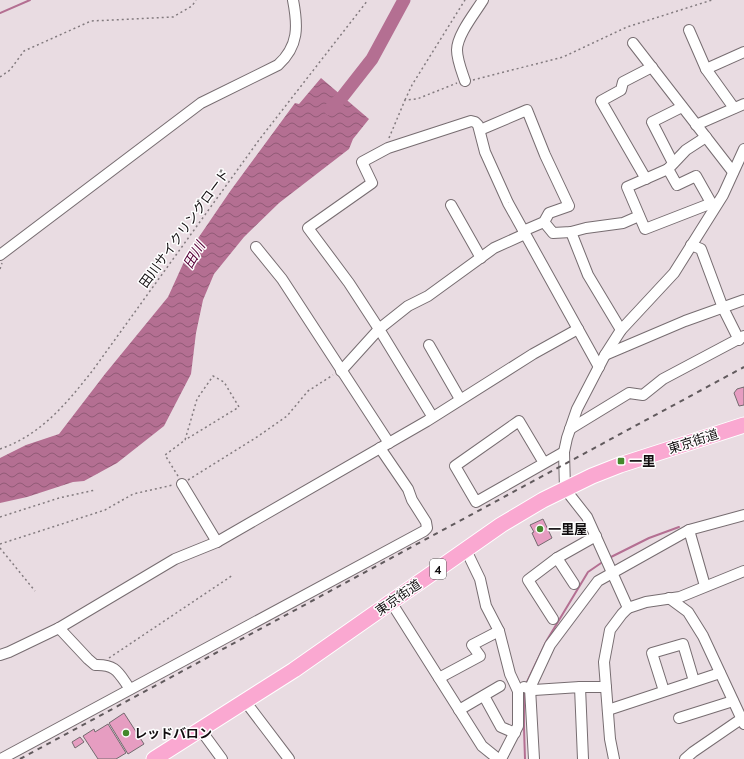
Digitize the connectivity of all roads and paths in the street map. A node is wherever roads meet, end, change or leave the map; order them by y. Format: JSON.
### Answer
{"nodes":[{"id":1,"x":196,"y":0,"type":"edge"},
{"id":2,"x":293,"y":0,"type":"edge"},
{"id":3,"x":368,"y":0,"type":"edge"},
{"id":4,"x":465,"y":0,"type":"edge"},
{"id":5,"x":483,"y":0,"type":"edge"},
{"id":6,"x":712,"y":0,"type":"edge"},
{"id":7,"x":689,"y":30,"type":"dead end"},
{"id":8,"x":633,"y":44,"type":"dead end"},
{"id":9,"x":744,"y":52,"type":"edge"},
{"id":10,"x":652,"y":67,"type":"junction"},
{"id":11,"x":706,"y":69,"type":"junction"},
{"id":12,"x":0,"y":77,"type":"edge"},
{"id":13,"x":465,"y":81,"type":"junction"},
{"id":14,"x":405,"y":100,"type":"junction"},
{"id":15,"x":744,"y":104,"type":"edge"},
{"id":16,"x":682,"y":107,"type":"junction"},
{"id":17,"x":734,"y":108,"type":"junction"},
{"id":18,"x":696,"y":125,"type":"junction"},
{"id":19,"x":480,"y":130,"type":"junction"},
{"id":20,"x":706,"y":137,"type":"junction"},
{"id":21,"x":388,"y":148,"type":"junction"},
{"id":22,"x":744,"y":149,"type":"edge"},
{"id":23,"x":670,"y":166,"type":"junction"},
{"id":24,"x":733,"y":172,"type":"junction"},
{"id":25,"x":646,"y":179,"type":"junction"},
{"id":26,"x":451,"y":205,"type":"dead end"},
{"id":27,"x":713,"y":206,"type":"junction"},
{"id":28,"x":639,"y":216,"type":"junction"},
{"id":29,"x":544,"y":222,"type":"junction"},
{"id":30,"x":571,"y":232,"type":"junction"},
{"id":31,"x":524,"y":233,"type":"junction"},
{"id":32,"x":691,"y":245,"type":"junction"},
{"id":33,"x":256,"y":247,"type":"dead end"},
{"id":34,"x":0,"y":255,"type":"edge"},
{"id":35,"x":480,"y":258,"type":"junction"},
{"id":36,"x":744,"y":300,"type":"edge"},
{"id":37,"x":723,"y":308,"type":"junction"},
{"id":38,"x":379,"y":329,"type":"junction"},
{"id":39,"x":578,"y":329,"type":"junction"},
{"id":40,"x":621,"y":330,"type":"junction"},
{"id":41,"x":742,"y":338,"type":"edge"},
{"id":42,"x":429,"y":345,"type":"dead end"},
{"id":43,"x":605,"y":355,"type":"junction"},
{"id":44,"x":599,"y":367,"type":"junction"},
{"id":45,"x":341,"y":371,"type":"junction"},
{"id":46,"x":460,"y":399,"type":"junction"},
{"id":47,"x":432,"y":416,"type":"junction"},
{"id":48,"x":744,"y":425,"type":"edge"},
{"id":49,"x":570,"y":429,"type":"junction"},
{"id":50,"x":185,"y":440,"type":"junction"},
{"id":51,"x":384,"y":445,"type":"junction"},
{"id":52,"x":0,"y":449,"type":"edge"},
{"id":53,"x":564,"y":452,"type":"junction"},
{"id":54,"x":544,"y":463,"type":"junction"},
{"id":55,"x":182,"y":484,"type":"junction"},
{"id":56,"x":565,"y":489,"type":"junction"},
{"id":57,"x":95,"y":490,"type":"dead end"},
{"id":58,"x":744,"y":514,"type":"edge"},
{"id":59,"x":0,"y":517,"type":"edge"},
{"id":60,"x":689,"y":530,"type":"junction"},
{"id":61,"x":596,"y":536,"type":"junction"},
{"id":62,"x":217,"y":542,"type":"junction"},
{"id":63,"x":0,"y":544,"type":"edge"},
{"id":64,"x":0,"y":548,"type":"edge"},
{"id":65,"x":466,"y":550,"type":"junction"},
{"id":66,"x":557,"y":558,"type":"junction"},
{"id":67,"x":744,"y":571,"type":"edge"},
{"id":68,"x":612,"y":572,"type":"junction"},
{"id":69,"x":233,"y":575,"type":"dead end"},
{"id":70,"x":574,"y":584,"type":"dead end"},
{"id":71,"x":705,"y":586,"type":"junction"},
{"id":72,"x":35,"y":591,"type":"dead end"},
{"id":73,"x":669,"y":598,"type":"junction"},
{"id":74,"x":391,"y":602,"type":"junction"},
{"id":75,"x":628,"y":608,"type":"junction"},
{"id":76,"x":553,"y":619,"type":"dead end"},
{"id":77,"x":59,"y":628,"type":"junction"},
{"id":78,"x":499,"y":631,"type":"junction"},
{"id":79,"x":0,"y":655,"type":"edge"},
{"id":80,"x":105,"y":665,"type":"junction"},
{"id":81,"x":720,"y":673,"type":"junction"},
{"id":82,"x":439,"y":678,"type":"junction"},
{"id":83,"x":694,"y":681,"type":"junction"},
{"id":84,"x":500,"y":686,"type":"dead end"},
{"id":85,"x":522,"y":687,"type":"junction"},
{"id":86,"x":580,"y":687,"type":"junction"},
{"id":87,"x":606,"y":687,"type":"junction"},
{"id":88,"x":130,"y":689,"type":"junction"},
{"id":89,"x":664,"y":691,"type":"junction"},
{"id":90,"x":484,"y":696,"type":"junction"},
{"id":91,"x":245,"y":701,"type":"junction"},
{"id":92,"x":733,"y":701,"type":"junction"},
{"id":93,"x":459,"y":710,"type":"junction"},
{"id":94,"x":608,"y":710,"type":"junction"},
{"id":95,"x":678,"y":718,"type":"dead end"},
{"id":96,"x":743,"y":720,"type":"edge"},
{"id":97,"x":200,"y":729,"type":"junction"},
{"id":98,"x":514,"y":733,"type":"junction"},
{"id":99,"x":1,"y":759,"type":"edge"},
{"id":100,"x":154,"y":759,"type":"edge"},
{"id":101,"x":222,"y":759,"type":"edge"},
{"id":102,"x":289,"y":759,"type":"edge"},
{"id":103,"x":500,"y":759,"type":"edge"},
{"id":104,"x":534,"y":759,"type":"edge"},
{"id":105,"x":583,"y":759,"type":"edge"},
{"id":106,"x":614,"y":759,"type":"edge"},
{"id":107,"x":686,"y":759,"type":"edge"}],
"edges":[{"from":1,"to":12,"type":"path"},
{"from":2,"to":34,"type":"street"},
{"from":3,"to":52,"type":"path","name":"田川サイクリングロード"},
{"from":4,"to":14,"type":"path"},
{"from":5,"to":13,"type":"street"},
{"from":6,"to":13,"type":"path"},
{"from":7,"to":11,"type":"street"},
{"from":8,"to":10,"type":"street"},
{"from":9,"to":11,"type":"street"},
{"from":10,"to":16,"type":"street"},
{"from":10,"to":25,"type":"street"},
{"from":11,"to":17,"type":"street"},
{"from":13,"to":14,"type":"path"},
{"from":14,"to":21,"type":"path"},
{"from":15,"to":17,"type":"street"},
{"from":16,"to":18,"type":"street"},
{"from":16,"to":23,"type":"street"},
{"from":17,"to":18,"type":"street"},
{"from":18,"to":20,"type":"street"},
{"from":19,"to":21,"type":"street"},
{"from":19,"to":29,"type":"street"},
{"from":19,"to":31,"type":"street"},
{"from":20,"to":23,"type":"street"},
{"from":20,"to":24,"type":"street"},
{"from":21,"to":38,"type":"street"},
{"from":22,"to":24,"type":"street"},
{"from":23,"to":25,"type":"street"},
{"from":23,"to":27,"type":"street"},
{"from":24,"to":27,"type":"street"},
{"from":25,"to":28,"type":"street"},
{"from":26,"to":35,"type":"street"},
{"from":27,"to":28,"type":"street"},
{"from":27,"to":32,"type":"street"},
{"from":28,"to":30,"type":"street"},
{"from":29,"to":30,"type":"street"},
{"from":29,"to":31,"type":"street"},
{"from":30,"to":40,"type":"street"},
{"from":31,"to":35,"type":"street"},
{"from":31,"to":39,"type":"street"},
{"from":32,"to":37,"type":"street"},
{"from":32,"to":40,"type":"street"},
{"from":33,"to":45,"type":"street"},
{"from":35,"to":38,"type":"street"},
{"from":36,"to":37,"type":"street"},
{"from":37,"to":41,"type":"street"},
{"from":37,"to":43,"type":"street"},
{"from":38,"to":45,"type":"street"},
{"from":38,"to":47,"type":"street"},
{"from":39,"to":44,"type":"street"},
{"from":39,"to":46,"type":"street"},
{"from":40,"to":43,"type":"street"},
{"from":41,"to":49,"type":"street"},
{"from":42,"to":46,"type":"street"},
{"from":43,"to":44,"type":"street"},
{"from":44,"to":49,"type":"street"},
{"from":45,"to":51,"type":"street"},
{"from":45,"to":55,"type":"path"},
{"from":46,"to":47,"type":"street"},
{"from":47,"to":51,"type":"street"},
{"from":48,"to":56,"type":"highway","name":"東京街道","number":"4"},
{"from":49,"to":53,"type":"street"},
{"from":50,"to":50,"type":"path"},
{"from":50,"to":55,"type":"path"},
{"from":51,"to":62,"type":"street"},
{"from":51,"to":88,"type":"street"},
{"from":53,"to":54,"type":"street"},
{"from":53,"to":56,"type":"street"},
{"from":54,"to":54,"type":"street"},
{"from":55,"to":62,"type":"street"},
{"from":55,"to":63,"type":"path"},
{"from":56,"to":61,"type":"street"},
{"from":56,"to":65,"type":"highway","name":"東京街道","number":"4"},
{"from":57,"to":59,"type":"path"},
{"from":58,"to":60,"type":"street"},
{"from":60,"to":68,"type":"street"},
{"from":60,"to":71,"type":"street"},
{"from":61,"to":66,"type":"street"},
{"from":61,"to":68,"type":"street"},
{"from":62,"to":77,"type":"street"},
{"from":64,"to":72,"type":"path"},
{"from":65,"to":74,"type":"highway","name":"東京街道","number":"4"},
{"from":65,"to":78,"type":"street"},
{"from":66,"to":70,"type":"street"},
{"from":66,"to":76,"type":"street"},
{"from":67,"to":71,"type":"street"},
{"from":68,"to":75,"type":"street"},
{"from":68,"to":85,"type":"street"},
{"from":69,"to":80,"type":"path"},
{"from":71,"to":73,"type":"street"},
{"from":73,"to":75,"type":"street"},
{"from":73,"to":81,"type":"street"},
{"from":74,"to":82,"type":"street"},
{"from":74,"to":91,"type":"highway","name":"東京街道","number":"4"},
{"from":75,"to":87,"type":"street"},
{"from":77,"to":79,"type":"street"},
{"from":77,"to":80,"type":"street"},
{"from":78,"to":82,"type":"street"},
{"from":78,"to":85,"type":"street"},
{"from":80,"to":88,"type":"street"},
{"from":81,"to":83,"type":"street"},
{"from":81,"to":92,"type":"street"},
{"from":82,"to":93,"type":"street"},
{"from":83,"to":89,"type":"street"},
{"from":83,"to":89,"type":"street"},
{"from":84,"to":90,"type":"street"},
{"from":85,"to":86,"type":"street"},
{"from":85,"to":98,"type":"street"},
{"from":85,"to":104,"type":"street"},
{"from":86,"to":87,"type":"street"},
{"from":86,"to":105,"type":"street"},
{"from":87,"to":94,"type":"street"},
{"from":88,"to":99,"type":"street"},
{"from":89,"to":94,"type":"street"},
{"from":90,"to":93,"type":"street"},
{"from":90,"to":98,"type":"street"},
{"from":91,"to":97,"type":"highway","name":"東京街道","number":"4"},
{"from":91,"to":102,"type":"street"},
{"from":92,"to":95,"type":"street"},
{"from":92,"to":96,"type":"street"},
{"from":93,"to":103,"type":"street"},
{"from":94,"to":106,"type":"street"},
{"from":96,"to":107,"type":"street"},
{"from":97,"to":100,"type":"highway","name":"東京街道","number":"4"},
{"from":97,"to":101,"type":"street"},
{"from":98,"to":103,"type":"street"}]}
